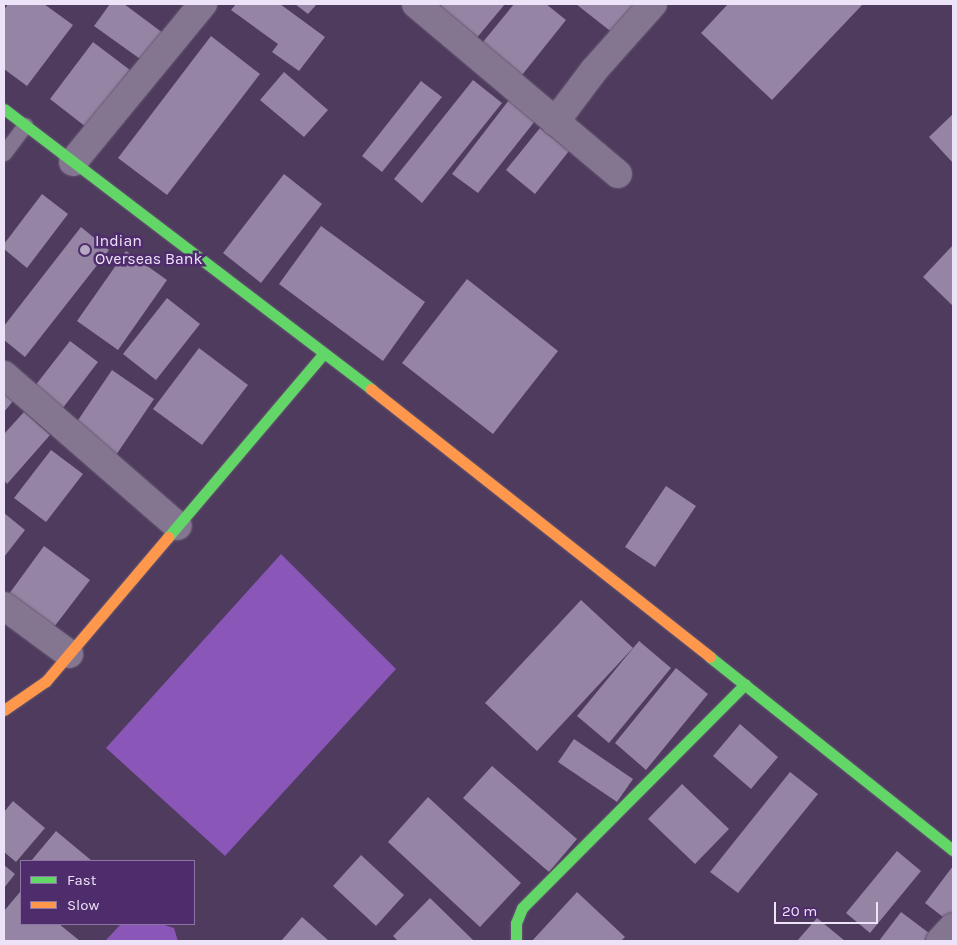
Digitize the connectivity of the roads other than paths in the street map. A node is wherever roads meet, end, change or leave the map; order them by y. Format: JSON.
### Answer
{"nodes":[{"id":1,"x":203,"y":4,"type":"edge"},
{"id":2,"x":416,"y":4,"type":"edge"},
{"id":3,"x":653,"y":4,"type":"edge"},
{"id":4,"x":4,"y":109,"type":"edge"},
{"id":5,"x":555,"y":122,"type":"junction"},
{"id":6,"x":26,"y":125,"type":"junction"},
{"id":7,"x":4,"y":153,"type":"edge"},
{"id":8,"x":73,"y":162,"type":"junction"},
{"id":9,"x":618,"y":174,"type":"dead end"},
{"id":10,"x":324,"y":353,"type":"junction"},
{"id":11,"x":4,"y":376,"type":"edge"},
{"id":12,"x":178,"y":526,"type":"junction"},
{"id":13,"x":4,"y":606,"type":"edge"},
{"id":14,"x":69,"y":654,"type":"junction"},
{"id":15,"x":745,"y":684,"type":"junction"},
{"id":16,"x":4,"y":710,"type":"edge"},
{"id":17,"x":953,"y":850,"type":"edge"},
{"id":18,"x":953,"y":927,"type":"edge"},
{"id":19,"x":516,"y":941,"type":"edge"},
{"id":20,"x":940,"y":941,"type":"edge"}],
"edges":[{"from":1,"to":8,"type":"street"},
{"from":2,"to":5,"type":"street"},
{"from":3,"to":5,"type":"street"},
{"from":4,"to":6,"type":"street"},
{"from":5,"to":9,"type":"street"},
{"from":6,"to":7,"type":"lane"},
{"from":6,"to":8,"type":"street"},
{"from":8,"to":10,"type":"street"},
{"from":10,"to":12,"type":"street"},
{"from":10,"to":15,"type":"street"},
{"from":11,"to":12,"type":"street"},
{"from":12,"to":14,"type":"street"},
{"from":13,"to":14,"type":"street"},
{"from":14,"to":16,"type":"street"},
{"from":15,"to":17,"type":"street"},
{"from":15,"to":19,"type":"street"},
{"from":18,"to":20,"type":"street"}]}
